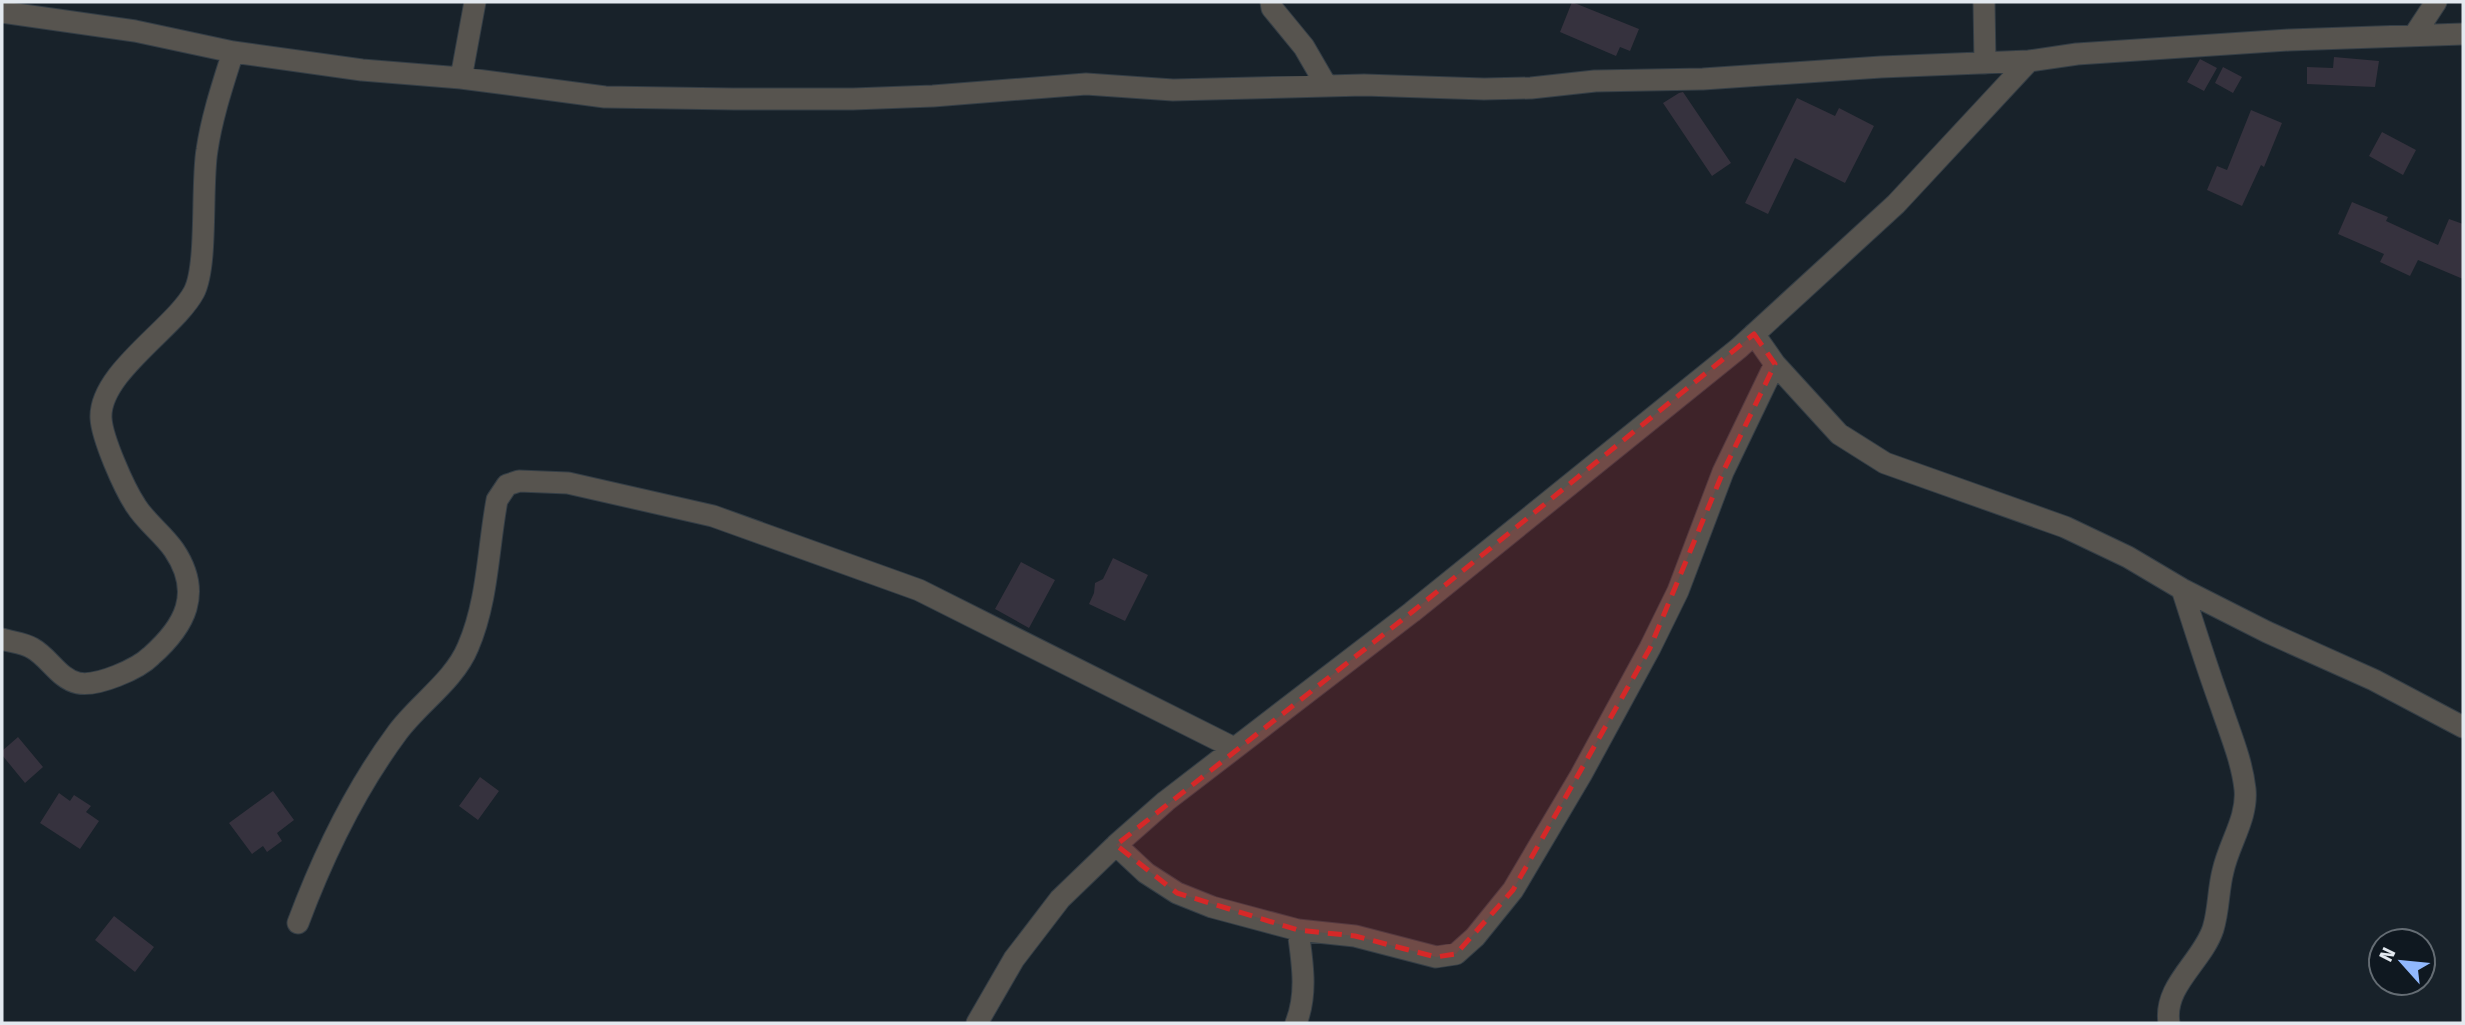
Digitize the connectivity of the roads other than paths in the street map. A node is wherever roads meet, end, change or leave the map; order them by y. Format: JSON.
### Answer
{"nodes":[{"id":1,"x":475,"y":2,"type":"edge"},
{"id":2,"x":1271,"y":2,"type":"edge"},
{"id":3,"x":1984,"y":2,"type":"edge"},
{"id":4,"x":2436,"y":2,"type":"edge"},
{"id":5,"x":2,"y":12,"type":"edge"},
{"id":6,"x":2415,"y":34,"type":"junction"},
{"id":7,"x":2463,"y":34,"type":"edge"},
{"id":8,"x":233,"y":52,"type":"junction"},
{"id":9,"x":2029,"y":61,"type":"junction"},
{"id":10,"x":1985,"y":63,"type":"junction"},
{"id":11,"x":461,"y":78,"type":"junction"},
{"id":12,"x":1326,"y":85,"type":"junction"},
{"id":13,"x":1755,"y":334,"type":"junction"},
{"id":14,"x":1775,"y":364,"type":"junction"},
{"id":15,"x":2182,"y":589,"type":"junction"},
{"id":16,"x":2,"y":639,"type":"edge"},
{"id":17,"x":2463,"y":727,"type":"edge"},
{"id":18,"x":1234,"y":748,"type":"junction"},
{"id":19,"x":1116,"y":845,"type":"junction"},
{"id":20,"x":299,"y":923,"type":"dead end"},
{"id":21,"x":1298,"y":930,"type":"junction"},
{"id":22,"x":977,"y":1023,"type":"edge"},
{"id":23,"x":1296,"y":1023,"type":"edge"},
{"id":24,"x":2169,"y":1023,"type":"edge"}],
"edges":[{"from":1,"to":11,"type":"street"},
{"from":2,"to":12,"type":"street"},
{"from":3,"to":10,"type":"street"},
{"from":4,"to":6,"type":"street"},
{"from":5,"to":8,"type":"street"},
{"from":6,"to":7,"type":"street"},
{"from":6,"to":9,"type":"street"},
{"from":8,"to":11,"type":"street"},
{"from":8,"to":16,"type":"street"},
{"from":9,"to":10,"type":"street"},
{"from":9,"to":13,"type":"street"},
{"from":10,"to":12,"type":"street"},
{"from":11,"to":12,"type":"street"},
{"from":13,"to":14,"type":"street"},
{"from":13,"to":18,"type":"street"},
{"from":14,"to":15,"type":"street"},
{"from":14,"to":21,"type":"street"},
{"from":15,"to":17,"type":"street"},
{"from":15,"to":24,"type":"street"},
{"from":18,"to":19,"type":"street"},
{"from":18,"to":20,"type":"street"},
{"from":19,"to":21,"type":"street"},
{"from":19,"to":22,"type":"street"},
{"from":21,"to":23,"type":"street"}]}
